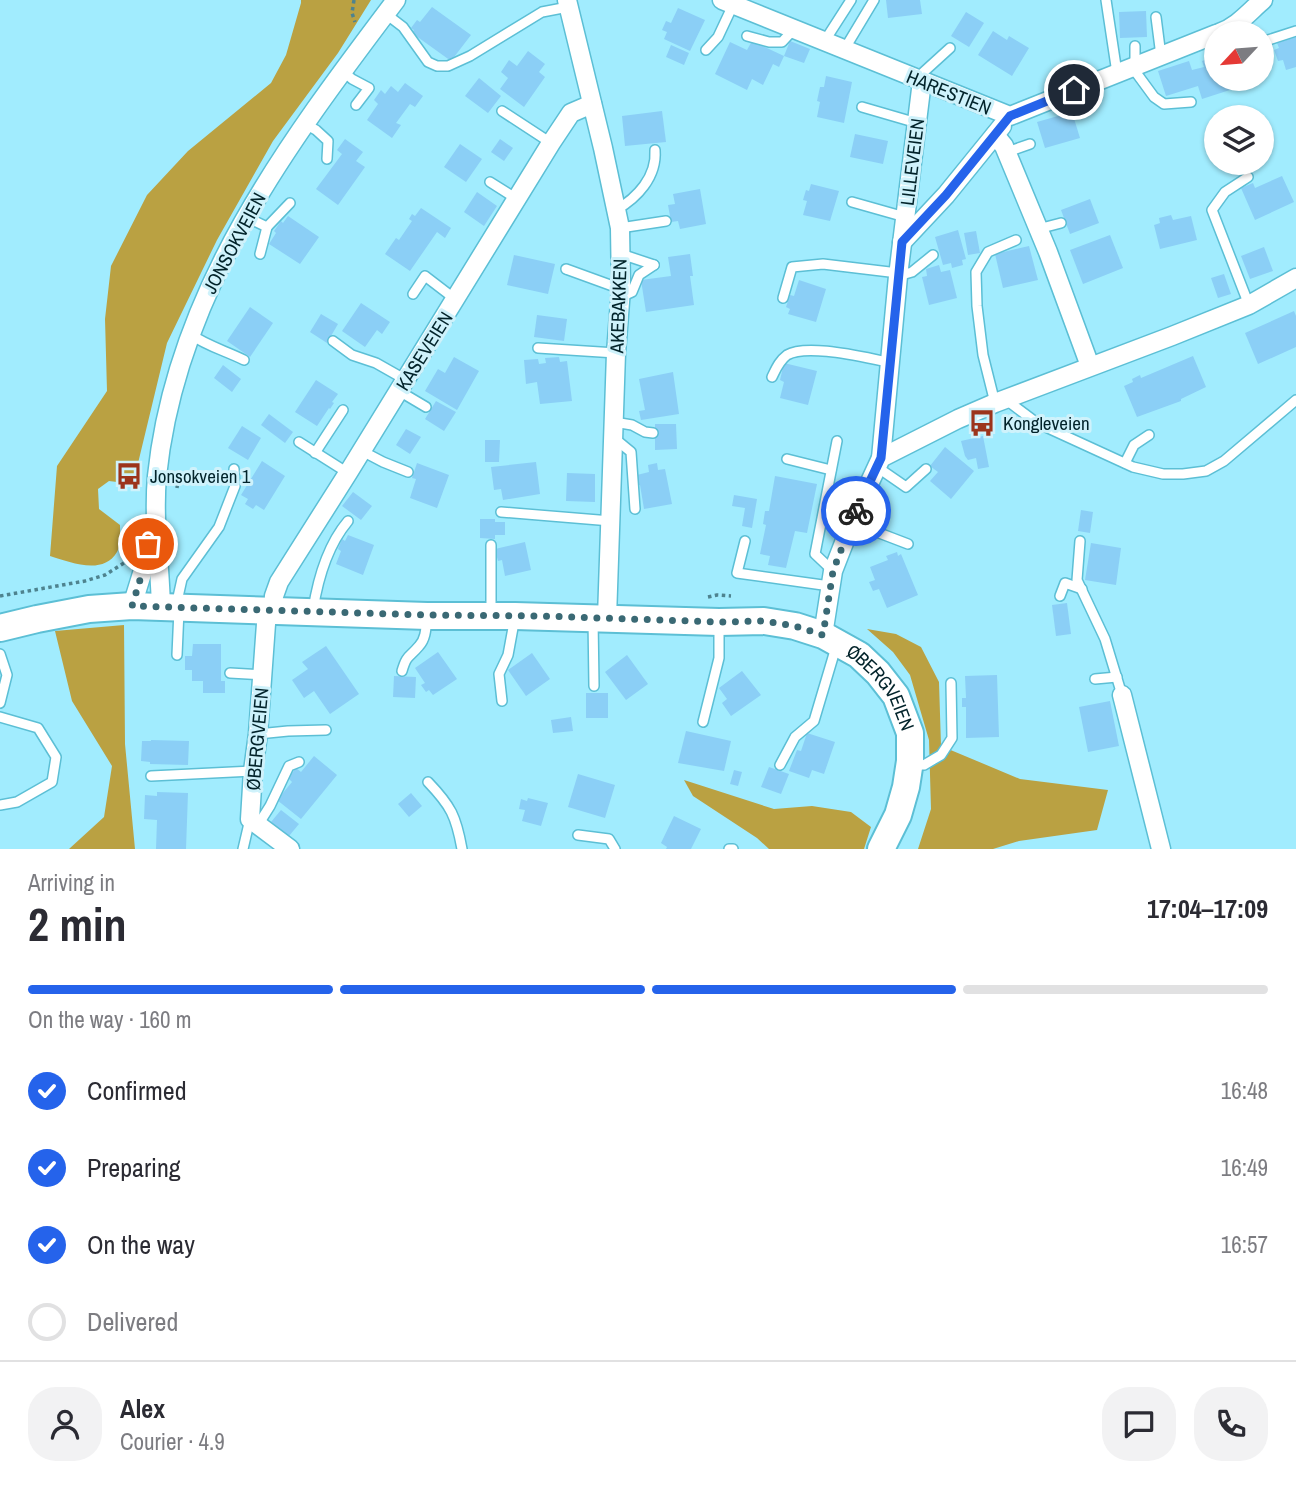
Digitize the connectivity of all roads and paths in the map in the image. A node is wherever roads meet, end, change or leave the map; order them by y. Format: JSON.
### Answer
{"nodes":[{"id":1,"x":851,"y":0,"type":"edge"},
{"id":2,"x":874,"y":0,"type":"edge"},
{"id":3,"x":1106,"y":0,"type":"edge"},
{"id":4,"x":1263,"y":0,"type":"edge"},
{"id":5,"x":728,"y":2,"type":"edge"},
{"id":6,"x":568,"y":4,"type":"edge"},
{"id":7,"x":391,"y":7,"type":"edge"},
{"id":8,"x":1156,"y":17,"type":"dead end"},
{"id":9,"x":1247,"y":21,"type":"edge"},
{"id":10,"x":794,"y":29,"type":"junction"},
{"id":11,"x":1296,"y":31,"type":"edge"},
{"id":12,"x":747,"y":36,"type":"dead end"},
{"id":13,"x":1204,"y":39,"type":"edge"},
{"id":14,"x":1274,"y":39,"type":"edge"},
{"id":15,"x":824,"y":42,"type":"junction"},
{"id":16,"x":1135,"y":46,"type":"dead end"},
{"id":17,"x":950,"y":48,"type":"dead end"},
{"id":18,"x":706,"y":50,"type":"dead end"},
{"id":19,"x":844,"y":50,"type":"junction"},
{"id":20,"x":1161,"y":56,"type":"junction"},
{"id":21,"x":1128,"y":69,"type":"junction"},
{"id":22,"x":343,"y":71,"type":"junction"},
{"id":23,"x":919,"y":80,"type":"junction"},
{"id":24,"x":1191,"y":102,"type":"dead end"},
{"id":25,"x":356,"y":104,"type":"dead end"},
{"id":26,"x":592,"y":104,"type":"junction"},
{"id":27,"x":862,"y":107,"type":"dead end"},
{"id":28,"x":502,"y":111,"type":"dead end"},
{"id":29,"x":1010,"y":116,"type":"junction"},
{"id":30,"x":917,"y":123,"type":"junction"},
{"id":31,"x":305,"y":124,"type":"junction"},
{"id":32,"x":995,"y":135,"type":"junction"},
{"id":33,"x":551,"y":143,"type":"junction"},
{"id":34,"x":1030,"y":144,"type":"dead end"},
{"id":35,"x":655,"y":150,"type":"dead end"},
{"id":36,"x":1007,"y":152,"type":"junction"},
{"id":37,"x":327,"y":159,"type":"dead end"},
{"id":38,"x":1248,"y":177,"type":"dead end"},
{"id":39,"x":490,"y":182,"type":"dead end"},
{"id":40,"x":517,"y":199,"type":"junction"},
{"id":41,"x":852,"y":202,"type":"dead end"},
{"id":42,"x":290,"y":203,"type":"dead end"},
{"id":43,"x":246,"y":216,"type":"junction"},
{"id":44,"x":905,"y":216,"type":"junction"},
{"id":45,"x":618,"y":219,"type":"junction"},
{"id":46,"x":666,"y":221,"type":"dead end"},
{"id":47,"x":1062,"y":223,"type":"dead end"},
{"id":48,"x":267,"y":227,"type":"junction"},
{"id":49,"x":1038,"y":229,"type":"junction"},
{"id":50,"x":1016,"y":240,"type":"dead end"},
{"id":51,"x":902,"y":242,"type":"junction"},
{"id":52,"x":260,"y":254,"type":"dead end"},
{"id":53,"x":621,"y":254,"type":"junction"},
{"id":54,"x":933,"y":256,"type":"dead end"},
{"id":55,"x":566,"y":269,"type":"dead end"},
{"id":56,"x":898,"y":274,"type":"junction"},
{"id":57,"x":1295,"y":281,"type":"edge"},
{"id":58,"x":621,"y":293,"type":"junction"},
{"id":59,"x":413,"y":294,"type":"dead end"},
{"id":60,"x":783,"y":298,"type":"dead end"},
{"id":61,"x":455,"y":299,"type":"junction"},
{"id":62,"x":1249,"y":304,"type":"junction"},
{"id":63,"x":190,"y":334,"type":"junction"},
{"id":64,"x":333,"y":341,"type":"dead end"},
{"id":65,"x":538,"y":348,"type":"dead end"},
{"id":66,"x":616,"y":353,"type":"junction"},
{"id":67,"x":244,"y":360,"type":"dead end"},
{"id":68,"x":890,"y":362,"type":"junction"},
{"id":69,"x":1090,"y":366,"type":"junction"},
{"id":70,"x":772,"y":377,"type":"dead end"},
{"id":71,"x":403,"y":385,"type":"junction"},
{"id":72,"x":1296,"y":400,"type":"edge"},
{"id":73,"x":1000,"y":401,"type":"junction"},
{"id":74,"x":426,"y":407,"type":"dead end"},
{"id":75,"x":343,"y":410,"type":"dead end"},
{"id":76,"x":614,"y":430,"type":"junction"},
{"id":77,"x":653,"y":433,"type":"dead end"},
{"id":78,"x":1149,"y":435,"type":"dead end"},
{"id":79,"x":837,"y":441,"type":"dead end"},
{"id":80,"x":299,"y":442,"type":"dead end"},
{"id":81,"x":362,"y":451,"type":"junction"},
{"id":82,"x":315,"y":453,"type":"junction"},
{"id":83,"x":788,"y":459,"type":"dead end"},
{"id":84,"x":879,"y":462,"type":"junction"},
{"id":85,"x":1125,"y":463,"type":"junction"},
{"id":86,"x":179,"y":468,"type":"dead end"},
{"id":87,"x":234,"y":468,"type":"dead end"},
{"id":88,"x":926,"y":469,"type":"dead end"},
{"id":89,"x":831,"y":470,"type":"junction"},
{"id":90,"x":408,"y":472,"type":"dead end"},
{"id":91,"x":348,"y":473,"type":"junction"},
{"id":92,"x":176,"y":493,"type":"dead end"},
{"id":93,"x":635,"y":509,"type":"dead end"},
{"id":94,"x":501,"y":512,"type":"dead end"},
{"id":95,"x":856,"y":512,"type":"junction"},
{"id":96,"x":156,"y":521,"type":"junction"},
{"id":97,"x":348,"y":521,"type":"dead end"},
{"id":98,"x":611,"y":521,"type":"junction"},
{"id":99,"x":745,"y":541,"type":"dead end"},
{"id":100,"x":1080,"y":541,"type":"dead end"},
{"id":101,"x":908,"y":544,"type":"dead end"},
{"id":102,"x":491,"y":545,"type":"dead end"},
{"id":103,"x":144,"y":567,"type":"junction"},
{"id":104,"x":832,"y":578,"type":"junction"},
{"id":105,"x":1082,"y":589,"type":"junction"},
{"id":106,"x":0,"y":596,"type":"edge"},
{"id":107,"x":1060,"y":596,"type":"dead end"},
{"id":108,"x":132,"y":606,"type":"junction"},
{"id":109,"x":172,"y":608,"type":"junction"},
{"id":110,"x":270,"y":610,"type":"junction"},
{"id":111,"x":312,"y":612,"type":"junction"},
{"id":112,"x":427,"y":615,"type":"junction"},
{"id":113,"x":503,"y":616,"type":"junction"},
{"id":114,"x":600,"y":618,"type":"junction"},
{"id":115,"x":719,"y":622,"type":"junction"},
{"id":116,"x":0,"y":628,"type":"edge"},
{"id":117,"x":831,"y":638,"type":"junction"},
{"id":118,"x":0,"y":654,"type":"edge"},
{"id":119,"x":177,"y":655,"type":"dead end"},
{"id":120,"x":402,"y":671,"type":"dead end"},
{"id":121,"x":230,"y":673,"type":"dead end"},
{"id":122,"x":263,"y":675,"type":"junction"},
{"id":123,"x":1117,"y":677,"type":"junction"},
{"id":124,"x":1095,"y":679,"type":"dead end"},
{"id":125,"x":951,"y":683,"type":"dead end"},
{"id":126,"x":594,"y":686,"type":"dead end"},
{"id":127,"x":1122,"y":695,"type":"joint"},
{"id":128,"x":502,"y":701,"type":"dead end"},
{"id":129,"x":0,"y":703,"type":"edge"},
{"id":130,"x":0,"y":717,"type":"edge"},
{"id":131,"x":703,"y":722,"type":"dead end"},
{"id":132,"x":326,"y":730,"type":"dead end"},
{"id":133,"x":258,"y":734,"type":"junction"},
{"id":134,"x":299,"y":762,"type":"dead end"},
{"id":135,"x":780,"y":765,"type":"dead end"},
{"id":136,"x":910,"y":765,"type":"junction"},
{"id":137,"x":253,"y":771,"type":"junction"},
{"id":138,"x":151,"y":776,"type":"dead end"},
{"id":139,"x":428,"y":782,"type":"dead end"},
{"id":140,"x":0,"y":805,"type":"edge"},
{"id":141,"x":254,"y":822,"type":"junction"},
{"id":142,"x":578,"y":835,"type":"dead end"},
{"id":143,"x":243,"y":849,"type":"edge"},
{"id":144,"x":290,"y":849,"type":"edge"},
{"id":145,"x":462,"y":849,"type":"edge"},
{"id":146,"x":615,"y":849,"type":"edge"},
{"id":147,"x":881,"y":849,"type":"edge"},
{"id":148,"x":1161,"y":849,"type":"edge"}],
"edges":[{"from":1,"to":15,"type":"lane"},
{"from":2,"to":19,"type":"lane"},
{"from":3,"to":21,"type":"lane"},
{"from":4,"to":9,"type":"street","name":"HARESTIEN"},
{"from":5,"to":10,"type":"street","name":"HARESTIEN"},
{"from":5,"to":18,"type":"lane"},
{"from":6,"to":7,"type":"lane"},
{"from":6,"to":26,"type":"street","name":"AKEBAKKEN"},
{"from":7,"to":22,"type":"street","name":"JONSOKVEIEN"},
{"from":8,"to":20,"type":"lane"},
{"from":10,"to":12,"type":"lane"},
{"from":10,"to":15,"type":"street","name":"HARESTIEN"},
{"from":11,"to":14,"type":"lane"},
{"from":13,"to":20,"type":"street","name":"HARESTIEN"},
{"from":15,"to":19,"type":"street","name":"HARESTIEN"},
{"from":16,"to":21,"type":"lane"},
{"from":17,"to":23,"type":"lane"},
{"from":19,"to":23,"type":"street","name":"HARESTIEN"},
{"from":20,"to":21,"type":"street","name":"HARESTIEN"},
{"from":21,"to":24,"type":"lane"},
{"from":21,"to":29,"type":"street","name":"HARESTIEN"},
{"from":22,"to":25,"type":"lane"},
{"from":22,"to":31,"type":"street","name":"JONSOKVEIEN"},
{"from":23,"to":29,"type":"street","name":"HARESTIEN"},
{"from":23,"to":30,"type":"street","name":"LILLEVEIEN"},
{"from":26,"to":33,"type":"street","name":"KASEVEIEN"},
{"from":26,"to":45,"type":"street","name":"AKEBAKKEN"},
{"from":27,"to":30,"type":"lane"},
{"from":28,"to":33,"type":"lane"},
{"from":29,"to":32,"type":"street","name":"LILLEVEIEN"},
{"from":30,"to":44,"type":"street","name":"LILLEVEIEN"},
{"from":31,"to":37,"type":"lane"},
{"from":31,"to":43,"type":"street","name":"JONSOKVEIEN"},
{"from":32,"to":36,"type":"street"},
{"from":32,"to":51,"type":"street","name":"LILLEVEIEN"},
{"from":33,"to":40,"type":"street","name":"KASEVEIEN"},
{"from":34,"to":36,"type":"lane"},
{"from":35,"to":45,"type":"lane"},
{"from":36,"to":49,"type":"street"},
{"from":38,"to":62,"type":"lane"},
{"from":39,"to":40,"type":"lane"},
{"from":40,"to":61,"type":"street","name":"KASEVEIEN"},
{"from":41,"to":44,"type":"lane"},
{"from":42,"to":48,"type":"lane"},
{"from":43,"to":48,"type":"lane"},
{"from":43,"to":63,"type":"street","name":"JONSOKVEIEN"},
{"from":44,"to":51,"type":"street","name":"LILLEVEIEN"},
{"from":45,"to":46,"type":"lane"},
{"from":45,"to":53,"type":"street","name":"AKEBAKKEN"},
{"from":47,"to":49,"type":"lane"},
{"from":48,"to":52,"type":"lane"},
{"from":49,"to":69,"type":"street"},
{"from":50,"to":73,"type":"lane"},
{"from":51,"to":56,"type":"street","name":"LILLEVEIEN"},
{"from":53,"to":58,"type":"street","name":"AKEBAKKEN"},
{"from":53,"to":58,"type":"lane"},
{"from":54,"to":56,"type":"lane"},
{"from":55,"to":58,"type":"lane"},
{"from":56,"to":60,"type":"lane"},
{"from":56,"to":68,"type":"street","name":"LILLEVEIEN"},
{"from":57,"to":62,"type":"street"},
{"from":58,"to":66,"type":"street","name":"AKEBAKKEN"},
{"from":59,"to":61,"type":"lane"},
{"from":61,"to":71,"type":"street","name":"KASEVEIEN"},
{"from":62,"to":69,"type":"street"},
{"from":63,"to":67,"type":"lane"},
{"from":63,"to":96,"type":"street","name":"JONSOKVEIEN"},
{"from":64,"to":71,"type":"lane"},
{"from":65,"to":66,"type":"lane"},
{"from":66,"to":76,"type":"street","name":"AKEBAKKEN"},
{"from":68,"to":70,"type":"lane"},
{"from":68,"to":84,"type":"street","name":"LILLEVEIEN"},
{"from":69,"to":73,"type":"street"},
{"from":71,"to":74,"type":"lane"},
{"from":71,"to":81,"type":"street","name":"KASEVEIEN"},
{"from":72,"to":85,"type":"lane"},
{"from":73,"to":84,"type":"street"},
{"from":73,"to":85,"type":"lane"},
{"from":75,"to":82,"type":"lane"},
{"from":76,"to":77,"type":"lane"},
{"from":76,"to":93,"type":"lane"},
{"from":76,"to":98,"type":"street","name":"AKEBAKKEN"},
{"from":78,"to":85,"type":"lane"},
{"from":79,"to":89,"type":"lane"},
{"from":80,"to":82,"type":"lane"},
{"from":81,"to":90,"type":"lane"},
{"from":81,"to":91,"type":"street","name":"KASEVEIEN"},
{"from":82,"to":91,"type":"lane"},
{"from":83,"to":89,"type":"lane"},
{"from":84,"to":88,"type":"lane"},
{"from":84,"to":95,"type":"street"},
{"from":86,"to":92,"type":"path"},
{"from":87,"to":109,"type":"lane"},
{"from":89,"to":104,"type":"lane"},
{"from":91,"to":110,"type":"street","name":"KASEVEIEN"},
{"from":94,"to":98,"type":"lane"},
{"from":95,"to":101,"type":"lane"},
{"from":95,"to":104,"type":"street"},
{"from":96,"to":103,"type":"street","name":"JONSOKVEIEN"},
{"from":96,"to":109,"type":"street","name":"JONSOKVEIEN"},
{"from":97,"to":111,"type":"lane"},
{"from":98,"to":114,"type":"street","name":"AKEBAKKEN"},
{"from":99,"to":104,"type":"lane"},
{"from":100,"to":105,"type":"lane"},
{"from":102,"to":113,"type":"lane"},
{"from":103,"to":106,"type":"path"},
{"from":103,"to":108,"type":"street","name":"JONSOKVEIEN"},
{"from":104,"to":117,"type":"street"},
{"from":105,"to":107,"type":"lane"},
{"from":105,"to":123,"type":"lane"},
{"from":108,"to":109,"type":"main road","name":"ØBERGVEIEN"},
{"from":108,"to":116,"type":"main road","name":"ØBERGVEIEN"},
{"from":109,"to":110,"type":"main road","name":"ØBERGVEIEN"},
{"from":109,"to":119,"type":"lane"},
{"from":110,"to":111,"type":"main road","name":"ØBERGVEIEN"},
{"from":110,"to":122,"type":"street","name":"ØBERGVEIEN"},
{"from":111,"to":112,"type":"main road","name":"ØBERGVEIEN"},
{"from":112,"to":113,"type":"main road","name":"ØBERGVEIEN"},
{"from":112,"to":120,"type":"lane"},
{"from":113,"to":114,"type":"main road","name":"ØBERGVEIEN"},
{"from":113,"to":128,"type":"lane"},
{"from":114,"to":115,"type":"main road","name":"ØBERGVEIEN"},
{"from":114,"to":126,"type":"lane"},
{"from":115,"to":117,"type":"main road","name":"ØBERGVEIEN"},
{"from":115,"to":131,"type":"lane"},
{"from":117,"to":135,"type":"lane"},
{"from":117,"to":136,"type":"main road","name":"ØBERGVEIEN"},
{"from":118,"to":129,"type":"lane"},
{"from":121,"to":122,"type":"lane"},
{"from":122,"to":133,"type":"street","name":"ØBERGVEIEN"},
{"from":123,"to":124,"type":"lane"},
{"from":123,"to":127,"type":"lane"},
{"from":125,"to":136,"type":"lane"},
{"from":127,"to":148,"type":"street"},
{"from":130,"to":140,"type":"lane"},
{"from":132,"to":133,"type":"lane"},
{"from":133,"to":137,"type":"street","name":"ØBERGVEIEN"},
{"from":134,"to":141,"type":"lane"},
{"from":136,"to":147,"type":"main road","name":"ØBERGVEIEN"},
{"from":137,"to":138,"type":"lane"},
{"from":137,"to":141,"type":"street","name":"ØBERGVEIEN"},
{"from":139,"to":145,"type":"lane"},
{"from":141,"to":143,"type":"lane"},
{"from":141,"to":144,"type":"street"},
{"from":142,"to":146,"type":"lane"}]}
